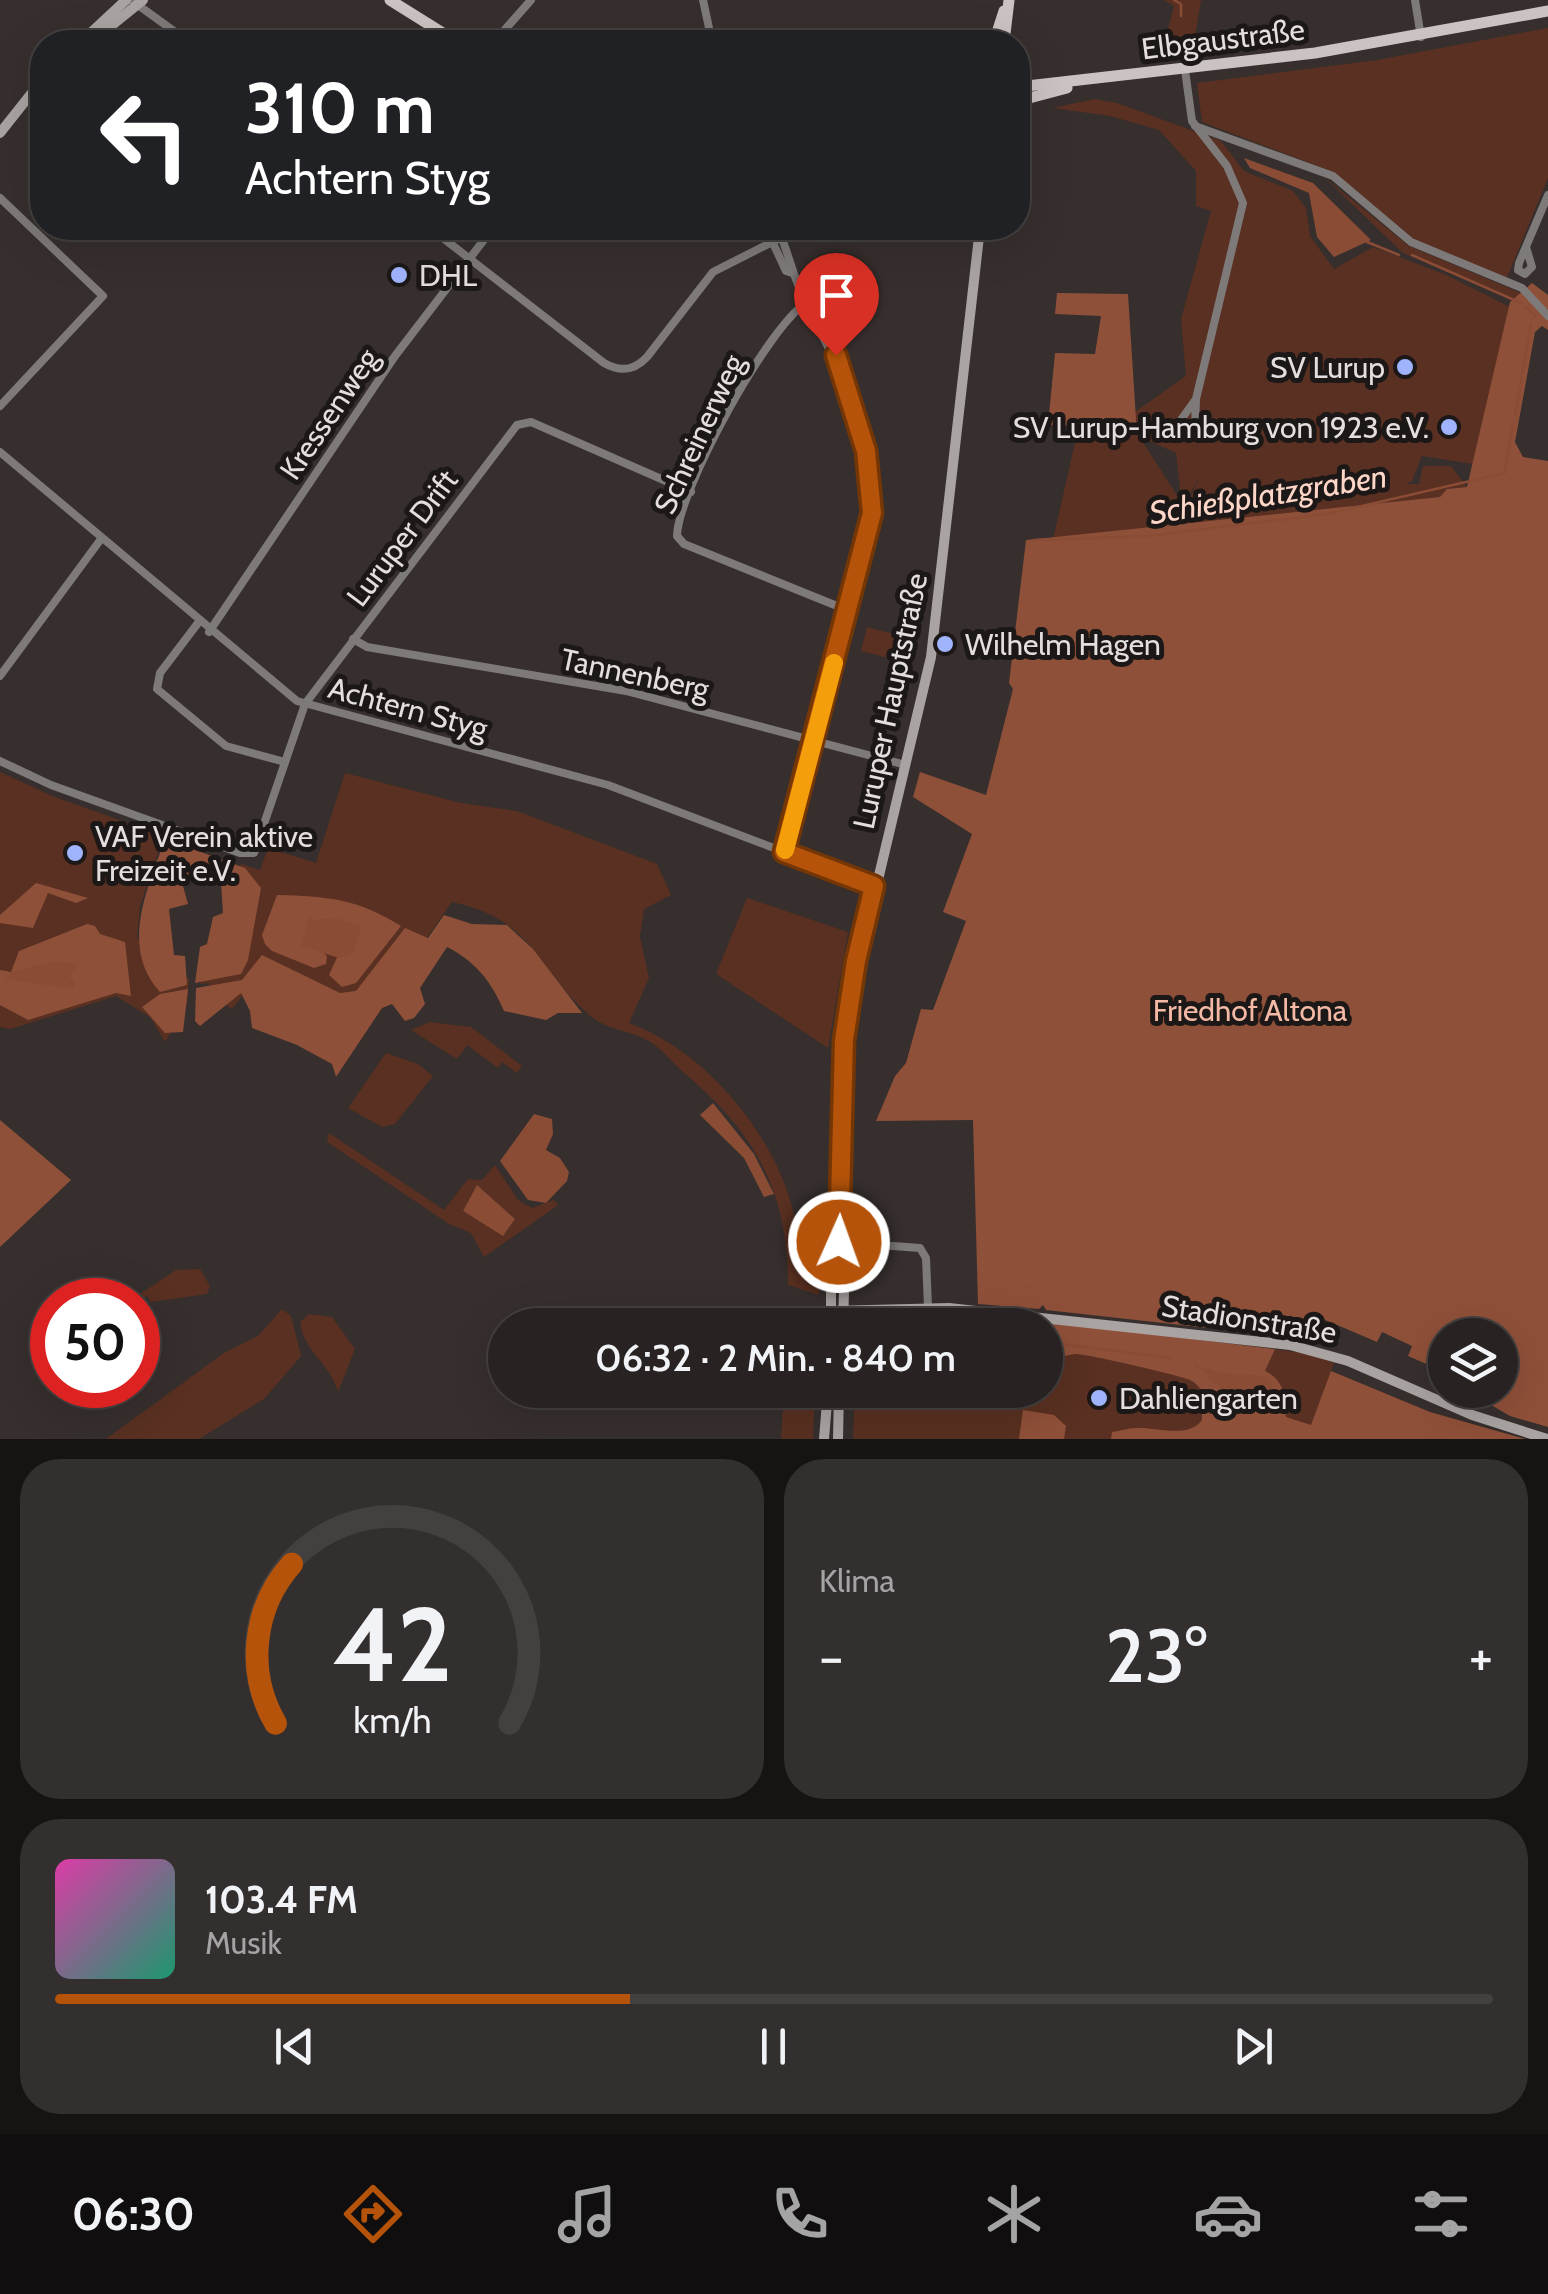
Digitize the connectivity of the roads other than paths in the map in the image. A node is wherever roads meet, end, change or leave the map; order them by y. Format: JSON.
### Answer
{"nodes":[{"id":1,"x":390,"y":0,"type":"edge"},
{"id":2,"x":531,"y":0,"type":"edge"},
{"id":3,"x":702,"y":0,"type":"edge"},
{"id":4,"x":1416,"y":0,"type":"edge"},
{"id":5,"x":134,"y":1,"type":"edge"},
{"id":6,"x":1008,"y":2,"type":"edge"},
{"id":7,"x":1548,"y":11,"type":"edge"},
{"id":8,"x":97,"y":30,"type":"edge"},
{"id":9,"x":104,"y":30,"type":"edge"},
{"id":10,"x":173,"y":30,"type":"edge"},
{"id":11,"x":438,"y":30,"type":"edge"},
{"id":12,"x":505,"y":30,"type":"edge"},
{"id":13,"x":709,"y":30,"type":"edge"},
{"id":14,"x":998,"y":30,"type":"edge"},
{"id":15,"x":1005,"y":30,"type":"edge"},
{"id":16,"x":1421,"y":37,"type":"junction"},
{"id":17,"x":1184,"y":70,"type":"junction"},
{"id":18,"x":1091,"y":81,"type":"junction"},
{"id":19,"x":1030,"y":86,"type":"edge"},
{"id":20,"x":30,"y":95,"type":"edge"},
{"id":21,"x":1030,"y":98,"type":"edge"},
{"id":22,"x":1195,"y":126,"type":"junction"},
{"id":23,"x":0,"y":133,"type":"edge"},
{"id":24,"x":1548,"y":195,"type":"edge"},
{"id":25,"x":0,"y":198,"type":"edge"},
{"id":26,"x":30,"y":227,"type":"edge"},
{"id":27,"x":44,"y":240,"type":"edge"},
{"id":28,"x":446,"y":240,"type":"edge"},
{"id":29,"x":483,"y":240,"type":"edge"},
{"id":30,"x":777,"y":240,"type":"joint"},
{"id":31,"x":978,"y":240,"type":"edge"},
{"id":32,"x":469,"y":258,"type":"junction"},
{"id":33,"x":1517,"y":286,"type":"junction"},
{"id":34,"x":806,"y":303,"type":"junction"},
{"id":35,"x":1548,"y":316,"type":"edge"},
{"id":36,"x":1196,"y":398,"type":"dead end"},
{"id":37,"x":0,"y":406,"type":"edge"},
{"id":38,"x":0,"y":452,"type":"edge"},
{"id":39,"x":691,"y":492,"type":"junction"},
{"id":40,"x":101,"y":539,"type":"junction"},
{"id":41,"x":847,"y":610,"type":"junction"},
{"id":42,"x":198,"y":623,"type":"junction"},
{"id":43,"x":209,"y":632,"type":"junction"},
{"id":44,"x":354,"y":639,"type":"junction"},
{"id":45,"x":0,"y":676,"type":"edge"},
{"id":46,"x":305,"y":704,"type":"junction"},
{"id":47,"x":814,"y":740,"type":"junction"},
{"id":48,"x":0,"y":762,"type":"edge"},
{"id":49,"x":285,"y":762,"type":"junction"},
{"id":50,"x":906,"y":765,"type":"junction"},
{"id":51,"x":784,"y":852,"type":"junction"},
{"id":52,"x":874,"y":886,"type":"junction"},
{"id":53,"x":839,"y":1242,"type":"junction"},
{"id":54,"x":928,"y":1307,"type":"junction"},
{"id":55,"x":830,"y":1308,"type":"edge"},
{"id":56,"x":843,"y":1308,"type":"edge"},
{"id":57,"x":907,"y":1308,"type":"edge"},
{"id":58,"x":827,"y":1408,"type":"edge"},
{"id":59,"x":839,"y":1408,"type":"edge"},
{"id":60,"x":824,"y":1439,"type":"edge"},
{"id":61,"x":838,"y":1439,"type":"edge"},
{"id":62,"x":1546,"y":1439,"type":"edge"}],
"edges":[{"from":1,"to":11,"type":"main road"},
{"from":2,"to":12,"type":"street"},
{"from":3,"to":13,"type":"street"},
{"from":4,"to":16,"type":"street"},
{"from":5,"to":8,"type":"main road"},
{"from":5,"to":9,"type":"main road"},
{"from":5,"to":10,"type":"street"},
{"from":6,"to":14,"type":"main road"},
{"from":6,"to":15,"type":"main road"},
{"from":7,"to":16,"type":"main road","name":"Elbgaustraße"},
{"from":16,"to":17,"type":"main road","name":"Elbgaustraße"},
{"from":17,"to":18,"type":"main road","name":"Elbgaustraße"},
{"from":17,"to":22,"type":"street"},
{"from":18,"to":19,"type":"main road","name":"Elbgaustraße"},
{"from":18,"to":21,"type":"main road","name":"Elbgaustraße"},
{"from":20,"to":23,"type":"main road"},
{"from":22,"to":33,"type":"street"},
{"from":22,"to":36,"type":"street"},
{"from":24,"to":33,"type":"street"},
{"from":25,"to":26,"type":"street"},
{"from":27,"to":37,"type":"street"},
{"from":28,"to":32,"type":"street"},
{"from":29,"to":32,"type":"street","name":"Kressenweg"},
{"from":30,"to":32,"type":"street"},
{"from":30,"to":34,"type":"street"},
{"from":31,"to":50,"type":"main road","name":"Luruper Hauptstraße"},
{"from":32,"to":43,"type":"street","name":"Kressenweg"},
{"from":33,"to":35,"type":"street"},
{"from":34,"to":39,"type":"street","name":"Schreinerweg"},
{"from":34,"to":41,"type":"street"},
{"from":38,"to":40,"type":"street","name":"Achtern Styg"},
{"from":39,"to":41,"type":"street","name":"Schreinerweg"},
{"from":39,"to":44,"type":"street","name":"Luruper Drift"},
{"from":40,"to":42,"type":"street","name":"Achtern Styg"},
{"from":40,"to":45,"type":"street"},
{"from":41,"to":47,"type":"street"},
{"from":42,"to":43,"type":"street","name":"Achtern Styg"},
{"from":42,"to":49,"type":"street"},
{"from":43,"to":46,"type":"street","name":"Achtern Styg"},
{"from":44,"to":46,"type":"street","name":"Luruper Drift"},
{"from":44,"to":47,"type":"street","name":"Tannenberg"},
{"from":46,"to":49,"type":"street","name":"Luruper Drift"},
{"from":46,"to":51,"type":"street","name":"Achtern Styg"},
{"from":47,"to":50,"type":"street","name":"Tannenberg"},
{"from":47,"to":51,"type":"street"},
{"from":48,"to":49,"type":"street","name":"Luruper Drift"},
{"from":50,"to":52,"type":"main road","name":"Luruper Hauptstraße"},
{"from":51,"to":52,"type":"street","name":"Achtern Styg"},
{"from":52,"to":53,"type":"main road","name":"Luruper Hauptstraße"},
{"from":53,"to":54,"type":"street"},
{"from":53,"to":55,"type":"main road","name":"Luruper Hauptstraße"},
{"from":53,"to":56,"type":"main road","name":"Luruper Hauptstraße"},
{"from":54,"to":57,"type":"main road","name":"Stadionstraße"},
{"from":54,"to":62,"type":"main road","name":"Stadionstraße"},
{"from":58,"to":60,"type":"main road"},
{"from":59,"to":61,"type":"main road"}]}
